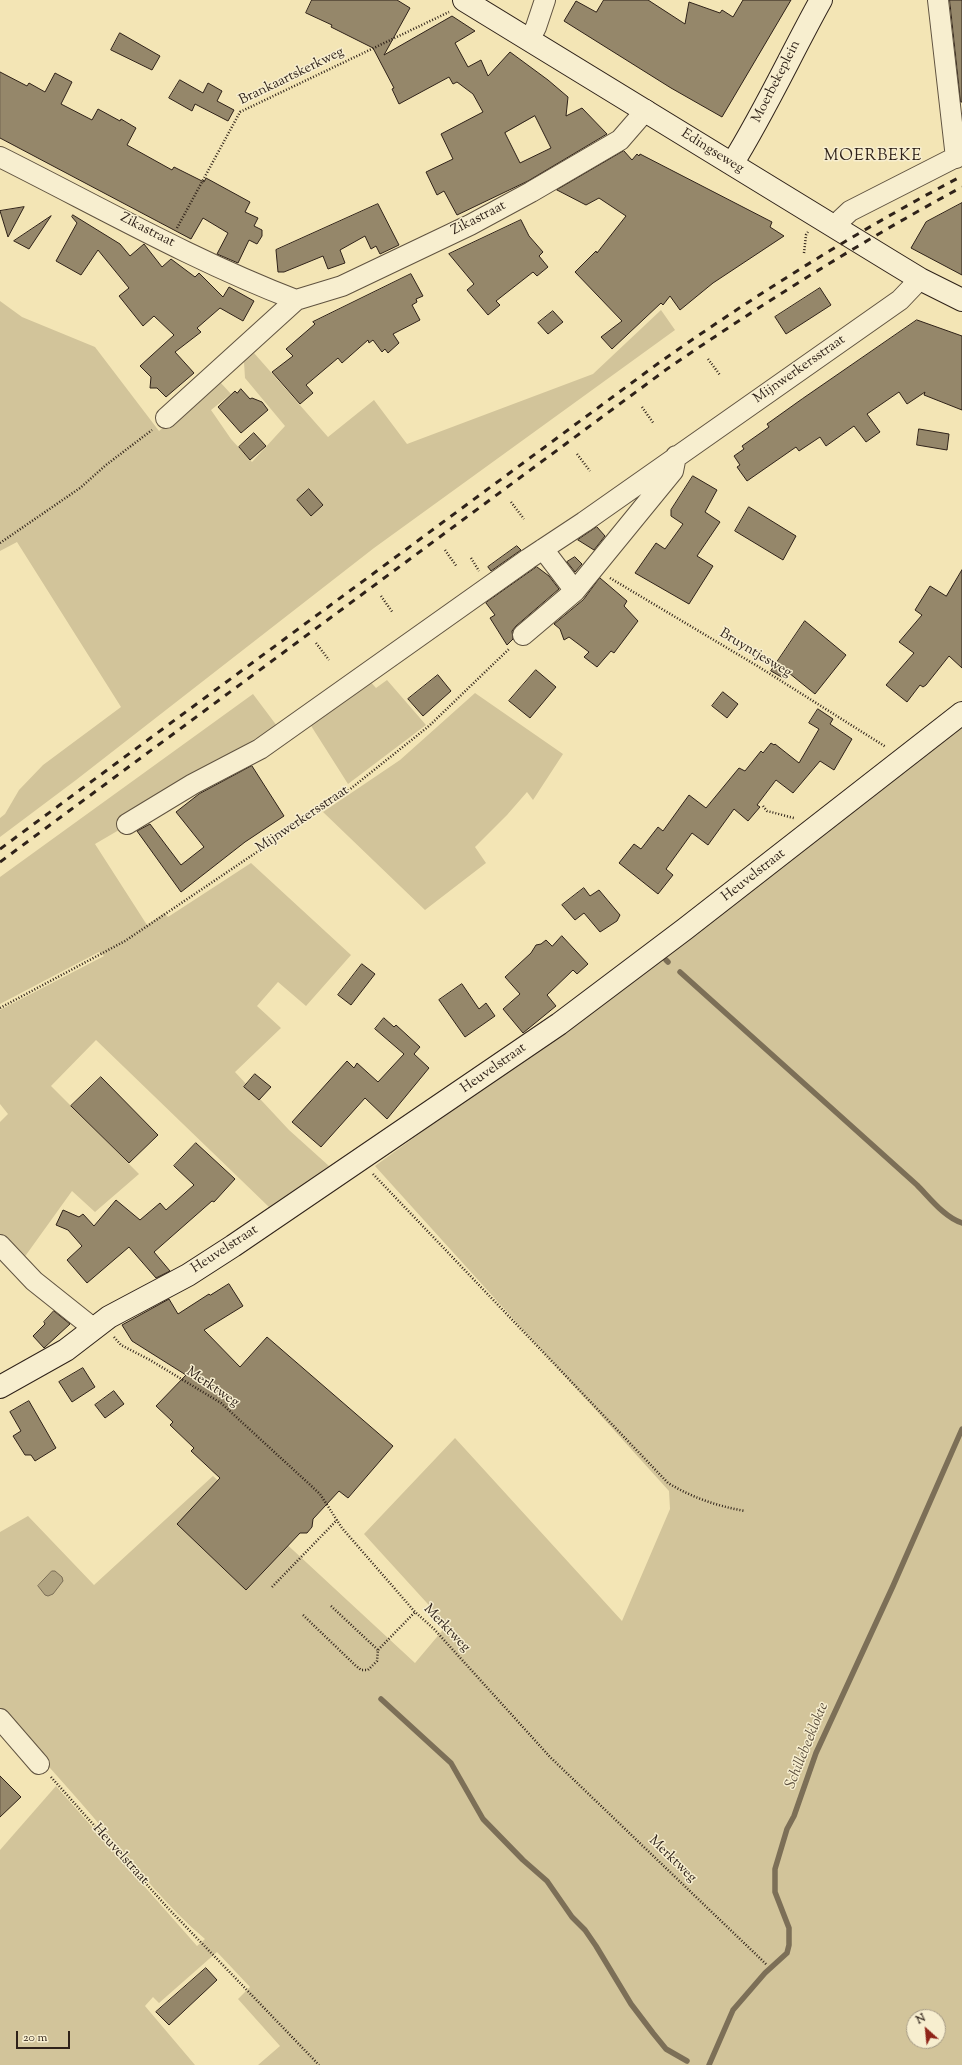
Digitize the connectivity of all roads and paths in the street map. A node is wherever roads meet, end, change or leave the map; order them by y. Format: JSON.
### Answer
{"nodes":[{"id":1,"x":545,"y":0,"type":"edge"},
{"id":2,"x":821,"y":0,"type":"edge"},
{"id":3,"x":938,"y":0,"type":"edge"},
{"id":4,"x":457,"y":6,"type":"edge"},
{"id":5,"x":530,"y":39,"type":"junction"},
{"id":6,"x":646,"y":110,"type":"junction"},
{"id":7,"x":959,"y":156,"type":"edge"},
{"id":8,"x":0,"y":157,"type":"edge"},
{"id":9,"x":732,"y":164,"type":"junction"},
{"id":10,"x":834,"y":226,"type":"junction"},
{"id":11,"x":169,"y":242,"type":"junction"},
{"id":12,"x":920,"y":279,"type":"junction"},
{"id":13,"x":296,"y":300,"type":"junction"},
{"id":14,"x":962,"y":300,"type":"edge"},
{"id":15,"x":708,"y":359,"type":"dead end"},
{"id":16,"x":720,"y":375,"type":"dead end"},
{"id":17,"x":642,"y":407,"type":"dead end"},
{"id":18,"x":166,"y":418,"type":"joint"},
{"id":19,"x":654,"y":424,"type":"dead end"},
{"id":20,"x":577,"y":454,"type":"dead end"},
{"id":21,"x":676,"y":456,"type":"junction"},
{"id":22,"x":590,"y":471,"type":"dead end"},
{"id":23,"x":511,"y":502,"type":"dead end"},
{"id":24,"x":524,"y":519,"type":"dead end"},
{"id":25,"x":0,"y":543,"type":"edge"},
{"id":26,"x":543,"y":549,"type":"junction"},
{"id":27,"x":445,"y":550,"type":"dead end"},
{"id":28,"x":457,"y":567,"type":"dead end"},
{"id":29,"x":594,"y":569,"type":"junction"},
{"id":30,"x":575,"y":591,"type":"junction"},
{"id":31,"x":381,"y":596,"type":"dead end"},
{"id":32,"x":393,"y":613,"type":"dead end"},
{"id":33,"x":523,"y":635,"type":"joint"},
{"id":34,"x":316,"y":643,"type":"dead end"},
{"id":35,"x":329,"y":660,"type":"dead end"},
{"id":36,"x":962,"y":713,"type":"edge"},
{"id":37,"x":904,"y":758,"type":"junction"},
{"id":38,"x":763,"y":806,"type":"dead end"},
{"id":39,"x":797,"y":819,"type":"dead end"},
{"id":40,"x":127,"y":824,"type":"dead end"},
{"id":41,"x":0,"y":1008,"type":"edge"},
{"id":42,"x":360,"y":1160,"type":"junction"},
{"id":43,"x":0,"y":1245,"type":"edge"},
{"id":44,"x":97,"y":1326,"type":"junction"},
{"id":45,"x":0,"y":1387,"type":"edge"},
{"id":46,"x":745,"y":1511,"type":"dead end"},
{"id":47,"x":337,"y":1520,"type":"junction"},
{"id":48,"x":272,"y":1587,"type":"dead end"},
{"id":49,"x":331,"y":1606,"type":"dead end"},
{"id":50,"x":415,"y":1612,"type":"junction"},
{"id":51,"x":303,"y":1615,"type":"dead end"},
{"id":52,"x":378,"y":1650,"type":"junction"},
{"id":53,"x":0,"y":1719,"type":"edge"},
{"id":54,"x":39,"y":1764,"type":"joint"},
{"id":55,"x":767,"y":1965,"type":"dead end"},
{"id":56,"x":319,"y":2065,"type":"edge"}],
"edges":[{"from":1,"to":5,"type":"street"},
{"from":2,"to":9,"type":"street","name":"Moerbekeplein"},
{"from":3,"to":7,"type":"street"},
{"from":4,"to":5,"type":"street","name":"Edingseweg"},
{"from":4,"to":11,"type":"path","name":"Brankaartskerkweg"},
{"from":5,"to":6,"type":"street","name":"Edingseweg"},
{"from":6,"to":9,"type":"street","name":"Edingseweg"},
{"from":6,"to":13,"type":"street","name":"Zikastraat"},
{"from":7,"to":10,"type":"street"},
{"from":8,"to":11,"type":"street","name":"Zikastraat"},
{"from":9,"to":10,"type":"street","name":"Edingseweg"},
{"from":10,"to":12,"type":"street","name":"Edingseweg"},
{"from":11,"to":13,"type":"street","name":"Zikastraat"},
{"from":12,"to":14,"type":"street","name":"Edingseweg"},
{"from":12,"to":21,"type":"street","name":"Mijnwerkersstraat"},
{"from":13,"to":18,"type":"street","name":"Zikastraat"},
{"from":15,"to":16,"type":"path"},
{"from":17,"to":19,"type":"path"},
{"from":18,"to":25,"type":"path"},
{"from":20,"to":22,"type":"path"},
{"from":21,"to":26,"type":"street","name":"Mijnwerkersstraat"},
{"from":21,"to":29,"type":"street"},
{"from":23,"to":24,"type":"path"},
{"from":26,"to":30,"type":"street"},
{"from":26,"to":40,"type":"street","name":"Mijnwerkersstraat"},
{"from":27,"to":28,"type":"path"},
{"from":29,"to":30,"type":"street"},
{"from":29,"to":37,"type":"path","name":"Bruyntjesweg"},
{"from":30,"to":33,"type":"street"},
{"from":31,"to":32,"type":"path"},
{"from":33,"to":41,"type":"path","name":"Mijnwerkersstraat"},
{"from":34,"to":35,"type":"path"},
{"from":36,"to":37,"type":"street","name":"Heuvelstraat"},
{"from":37,"to":42,"type":"street","name":"Heuvelstraat"},
{"from":38,"to":39,"type":"path"},
{"from":42,"to":44,"type":"street","name":"Heuvelstraat"},
{"from":42,"to":46,"type":"path"},
{"from":43,"to":44,"type":"street"},
{"from":44,"to":45,"type":"street","name":"Heuvelstraat"},
{"from":44,"to":47,"type":"path","name":"Merktweg"},
{"from":47,"to":48,"type":"path"},
{"from":47,"to":50,"type":"path","name":"Merktweg"},
{"from":49,"to":52,"type":"path"},
{"from":50,"to":52,"type":"path"},
{"from":50,"to":55,"type":"path","name":"Merktweg"},
{"from":51,"to":52,"type":"path"},
{"from":53,"to":54,"type":"street"},
{"from":54,"to":56,"type":"path","name":"Heuvelstraat"}]}
